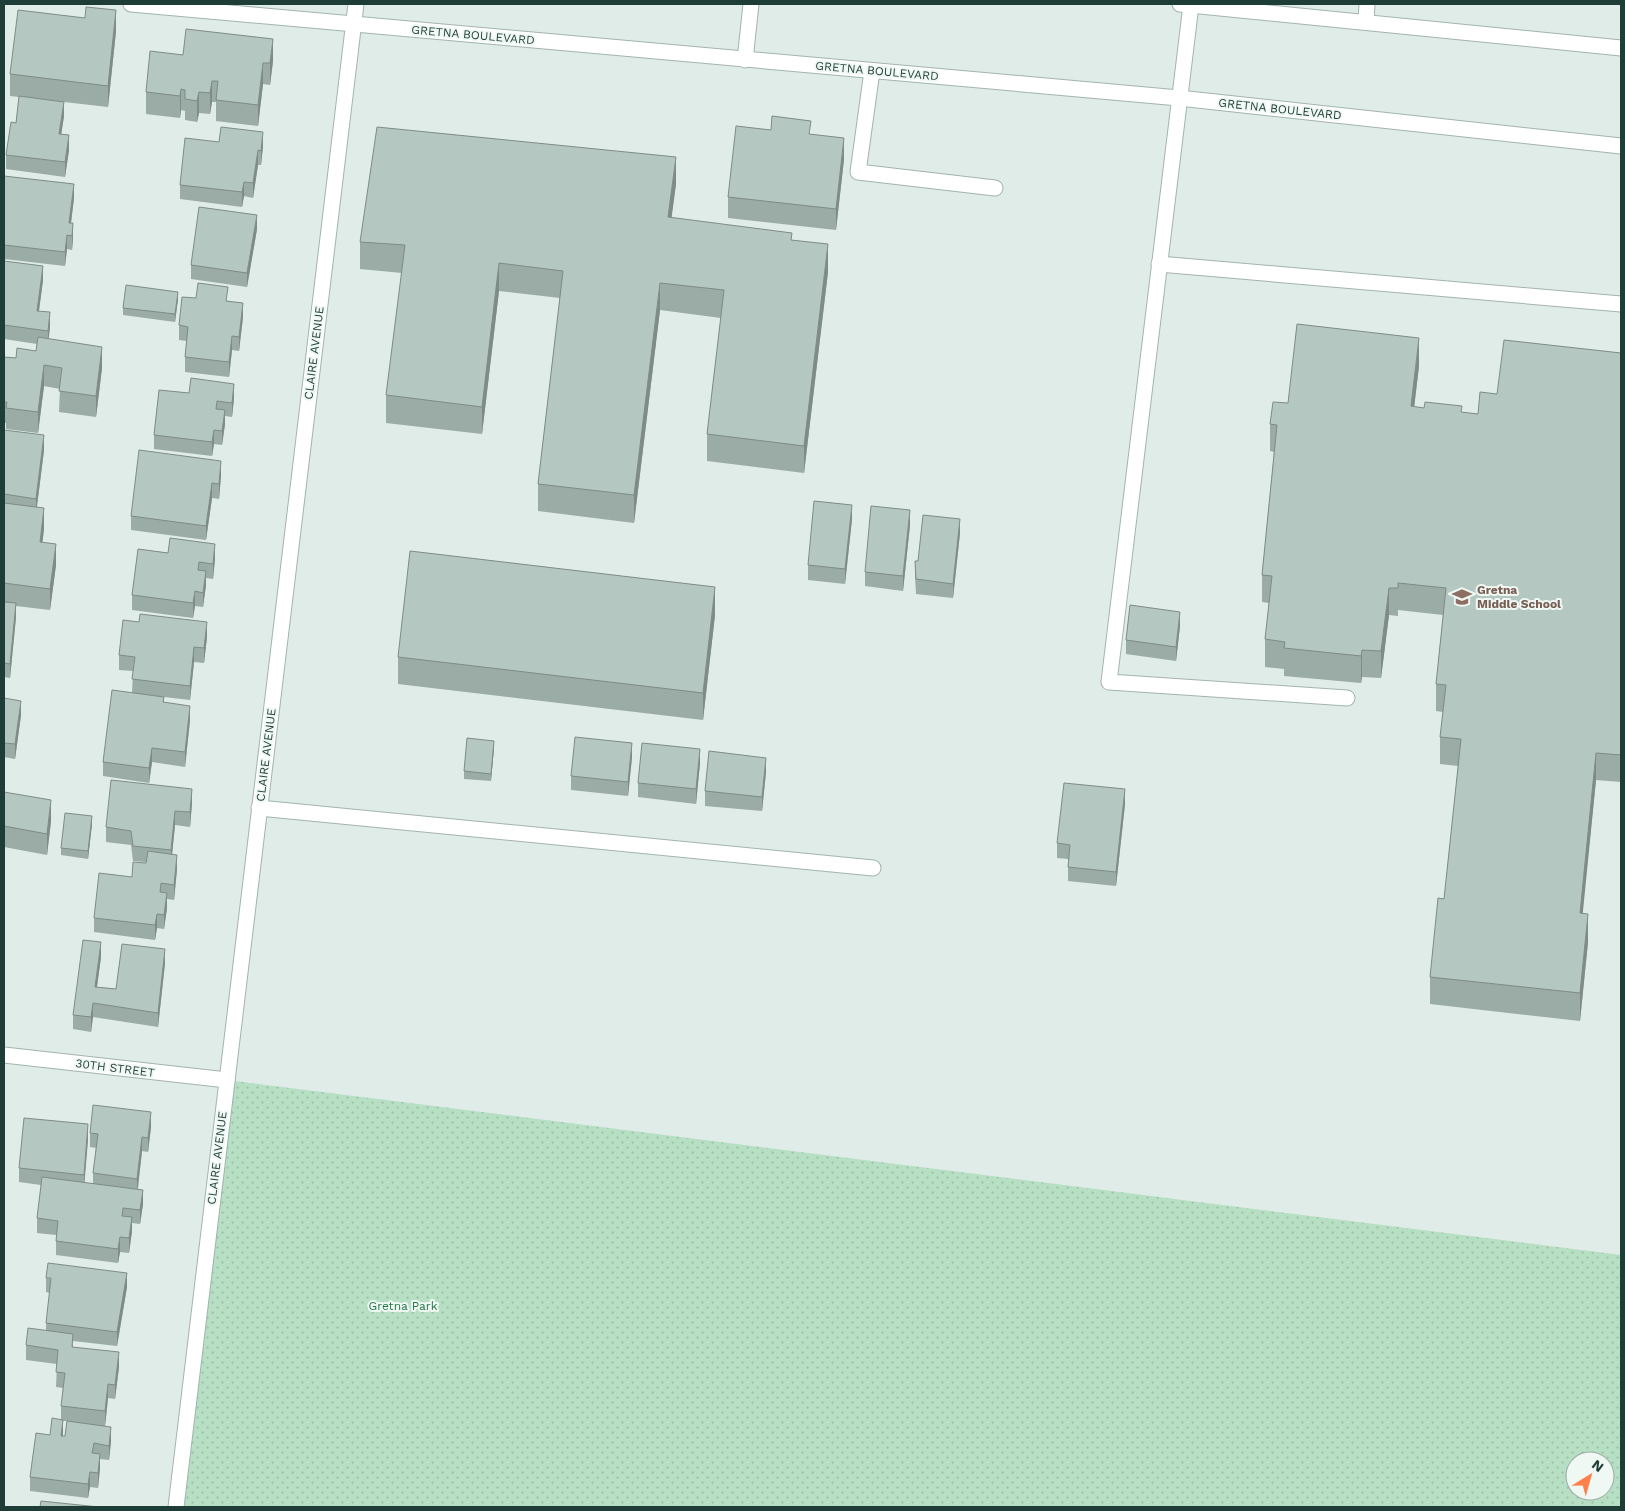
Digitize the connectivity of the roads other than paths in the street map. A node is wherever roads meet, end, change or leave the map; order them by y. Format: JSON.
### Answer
{"nodes":[{"id":1,"x":131,"y":4,"type":"edge"},
{"id":2,"x":356,"y":4,"type":"edge"},
{"id":3,"x":751,"y":4,"type":"edge"},
{"id":4,"x":1185,"y":4,"type":"edge"},
{"id":5,"x":1367,"y":4,"type":"edge"},
{"id":6,"x":1238,"y":6,"type":"edge"},
{"id":7,"x":1366,"y":22,"type":"junction"},
{"id":8,"x":354,"y":24,"type":"junction"},
{"id":9,"x":1621,"y":48,"type":"edge"},
{"id":10,"x":746,"y":60,"type":"junction"},
{"id":11,"x":872,"y":71,"type":"junction"},
{"id":12,"x":1179,"y":98,"type":"junction"},
{"id":13,"x":1621,"y":146,"type":"edge"},
{"id":14,"x":996,"y":188,"type":"dead end"},
{"id":15,"x":1159,"y":264,"type":"junction"},
{"id":16,"x":1621,"y":304,"type":"edge"},
{"id":17,"x":1347,"y":698,"type":"dead end"},
{"id":18,"x":259,"y":808,"type":"junction"},
{"id":19,"x":873,"y":868,"type":"dead end"},
{"id":20,"x":4,"y":1055,"type":"edge"},
{"id":21,"x":227,"y":1080,"type":"junction"},
{"id":22,"x":176,"y":1507,"type":"edge"}],
"edges":[{"from":1,"to":8,"type":"street","name":"GRETNA BOULEVARD"},
{"from":2,"to":8,"type":"street","name":"CLAIRE AVENUE"},
{"from":3,"to":10,"type":"street"},
{"from":4,"to":6,"type":"street"},
{"from":4,"to":12,"type":"street"},
{"from":5,"to":7,"type":"street"},
{"from":6,"to":7,"type":"street"},
{"from":7,"to":9,"type":"street"},
{"from":8,"to":10,"type":"street","name":"GRETNA BOULEVARD"},
{"from":8,"to":18,"type":"street","name":"CLAIRE AVENUE"},
{"from":10,"to":11,"type":"street","name":"GRETNA BOULEVARD"},
{"from":11,"to":12,"type":"street","name":"GRETNA BOULEVARD"},
{"from":11,"to":14,"type":"street"},
{"from":12,"to":13,"type":"street","name":"GRETNA BOULEVARD"},
{"from":12,"to":15,"type":"street"},
{"from":15,"to":16,"type":"street"},
{"from":15,"to":17,"type":"street"},
{"from":18,"to":19,"type":"street"},
{"from":18,"to":21,"type":"street","name":"CLAIRE AVENUE"},
{"from":20,"to":21,"type":"street","name":"30TH STREET"},
{"from":21,"to":22,"type":"street","name":"CLAIRE AVENUE"}]}
